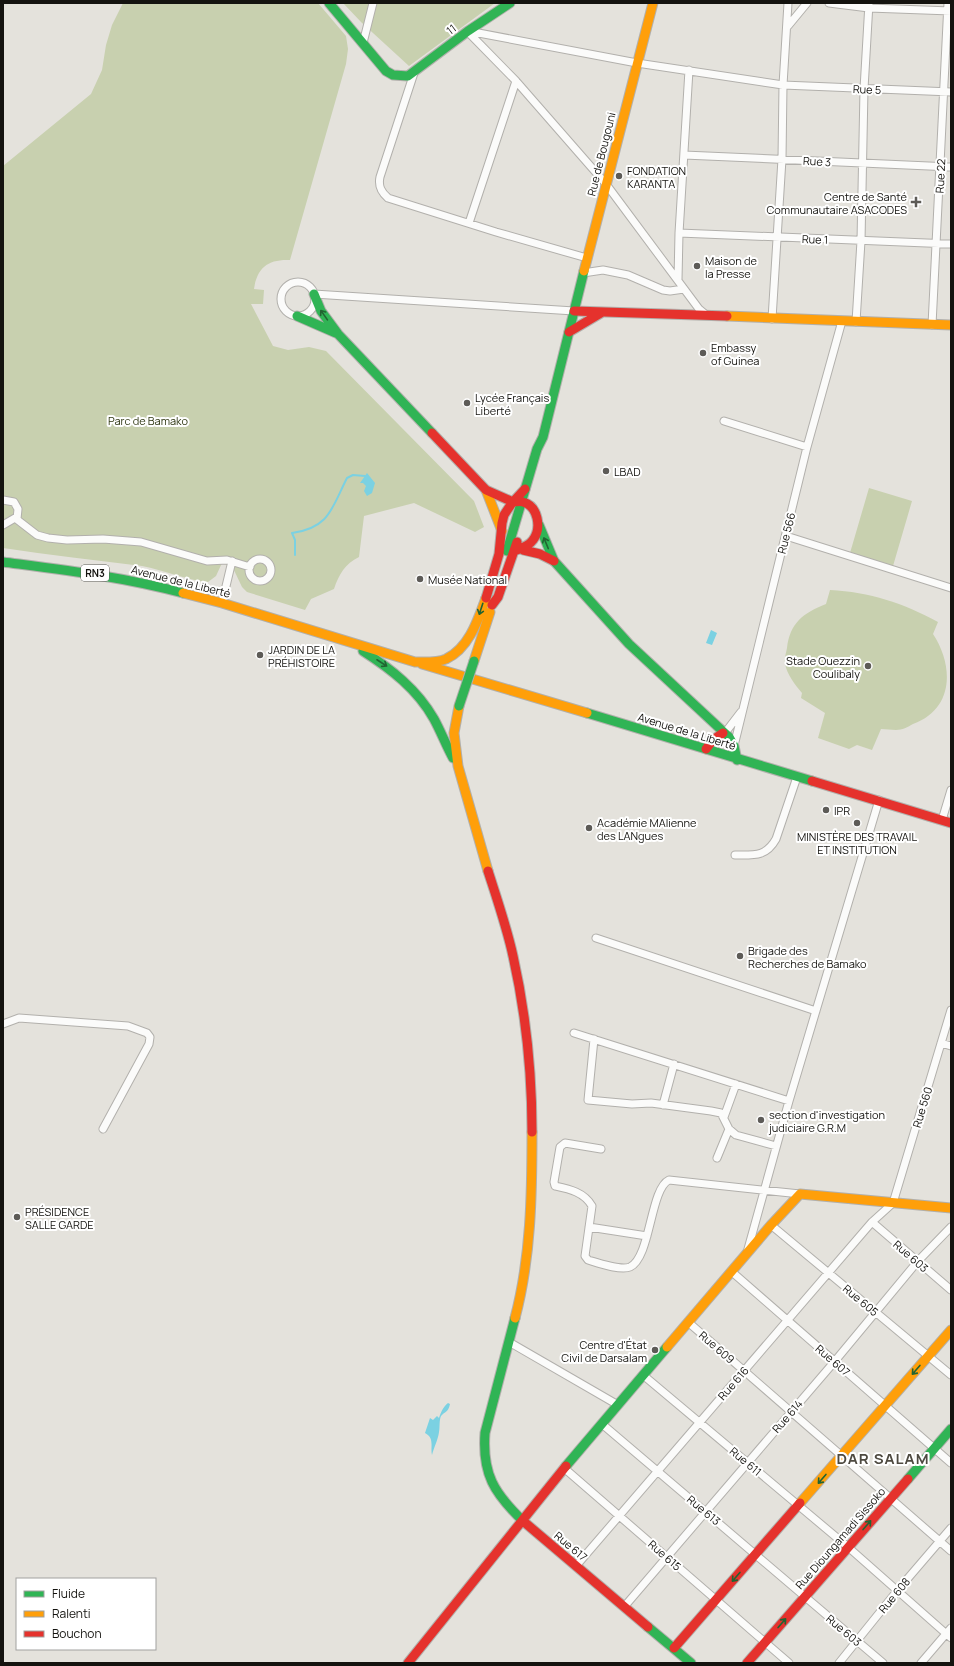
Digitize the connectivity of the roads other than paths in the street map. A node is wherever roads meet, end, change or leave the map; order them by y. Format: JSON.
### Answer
{"nodes":[{"id":1,"x":329,"y":3,"type":"edge"},
{"id":2,"x":373,"y":3,"type":"edge"},
{"id":3,"x":510,"y":3,"type":"edge"},
{"id":4,"x":653,"y":3,"type":"edge"},
{"id":5,"x":788,"y":3,"type":"edge"},
{"id":6,"x":807,"y":3,"type":"edge"},
{"id":7,"x":829,"y":3,"type":"edge"},
{"id":8,"x":948,"y":3,"type":"edge"},
{"id":9,"x":869,"y":5,"type":"edge"},
{"id":10,"x":949,"y":11,"type":"edge"},
{"id":11,"x":788,"y":26,"type":"junction"},
{"id":12,"x":468,"y":31,"type":"junction"},
{"id":13,"x":363,"y":44,"type":"junction"},
{"id":14,"x":637,"y":63,"type":"junction"},
{"id":15,"x":689,"y":70,"type":"junction"},
{"id":16,"x":411,"y":74,"type":"junction"},
{"id":17,"x":516,"y":81,"type":"junction"},
{"id":18,"x":783,"y":86,"type":"junction"},
{"id":19,"x":864,"y":88,"type":"junction"},
{"id":20,"x":947,"y":92,"type":"edge"},
{"id":21,"x":684,"y":155,"type":"junction"},
{"id":22,"x":782,"y":159,"type":"junction"},
{"id":23,"x":862,"y":163,"type":"junction"},
{"id":24,"x":940,"y":166,"type":"junction"},
{"id":25,"x":951,"y":167,"type":"edge"},
{"id":26,"x":606,"y":184,"type":"junction"},
{"id":27,"x":469,"y":223,"type":"junction"},
{"id":28,"x":679,"y":233,"type":"junction"},
{"id":29,"x":778,"y":237,"type":"junction"},
{"id":30,"x":861,"y":240,"type":"junction"},
{"id":31,"x":935,"y":244,"type":"junction"},
{"id":32,"x":951,"y":244,"type":"edge"},
{"id":33,"x":587,"y":258,"type":"junction"},
{"id":34,"x":583,"y":273,"type":"junction"},
{"id":35,"x":678,"y":280,"type":"junction"},
{"id":36,"x":684,"y":289,"type":"junction"},
{"id":37,"x":314,"y":294,"type":"junction"},
{"id":38,"x":574,"y":311,"type":"junction"},
{"id":39,"x":604,"y":312,"type":"junction"},
{"id":40,"x":706,"y":314,"type":"junction"},
{"id":41,"x":297,"y":316,"type":"junction"},
{"id":42,"x":772,"y":319,"type":"junction"},
{"id":43,"x":842,"y":321,"type":"junction"},
{"id":44,"x":856,"y":322,"type":"junction"},
{"id":45,"x":932,"y":325,"type":"junction"},
{"id":46,"x":951,"y":325,"type":"edge"},
{"id":47,"x":569,"y":332,"type":"junction"},
{"id":48,"x":338,"y":334,"type":"junction"},
{"id":49,"x":724,"y":421,"type":"dead end"},
{"id":50,"x":543,"y":437,"type":"junction"},
{"id":51,"x":807,"y":447,"type":"junction"},
{"id":52,"x":486,"y":490,"type":"junction"},
{"id":53,"x":3,"y":500,"type":"edge"},
{"id":54,"x":521,"y":503,"type":"junction"},
{"id":55,"x":17,"y":518,"type":"junction"},
{"id":56,"x":3,"y":525,"type":"edge"},
{"id":57,"x":539,"y":525,"type":"junction"},
{"id":58,"x":502,"y":531,"type":"junction"},
{"id":59,"x":786,"y":536,"type":"junction"},
{"id":60,"x":515,"y":549,"type":"junction"},
{"id":61,"x":232,"y":561,"type":"junction"},
{"id":62,"x":554,"y":561,"type":"junction"},
{"id":63,"x":3,"y":562,"type":"edge"},
{"id":64,"x":250,"y":567,"type":"dead end"},
{"id":65,"x":951,"y":588,"type":"edge"},
{"id":66,"x":222,"y":603,"type":"junction"},
{"id":67,"x":350,"y":642,"type":"junction"},
{"id":68,"x":415,"y":662,"type":"junction"},
{"id":69,"x":742,"y":710,"type":"junction"},
{"id":70,"x":723,"y":733,"type":"junction"},
{"id":71,"x":734,"y":746,"type":"junction"},
{"id":72,"x":706,"y":749,"type":"junction"},
{"id":73,"x":737,"y":760,"type":"junction"},
{"id":74,"x":458,"y":766,"type":"junction"},
{"id":75,"x":797,"y":777,"type":"junction"},
{"id":76,"x":951,"y":790,"type":"edge"},
{"id":77,"x":879,"y":800,"type":"junction"},
{"id":78,"x":942,"y":820,"type":"junction"},
{"id":79,"x":951,"y":823,"type":"edge"},
{"id":80,"x":735,"y":855,"type":"dead end"},
{"id":81,"x":596,"y":938,"type":"dead end"},
{"id":82,"x":951,"y":1010,"type":"edge"},
{"id":83,"x":816,"y":1011,"type":"junction"},
{"id":84,"x":3,"y":1024,"type":"edge"},
{"id":85,"x":574,"y":1033,"type":"dead end"},
{"id":86,"x":594,"y":1039,"type":"junction"},
{"id":87,"x":941,"y":1043,"type":"junction"},
{"id":88,"x":951,"y":1046,"type":"edge"},
{"id":89,"x":674,"y":1064,"type":"junction"},
{"id":90,"x":736,"y":1084,"type":"junction"},
{"id":91,"x":788,"y":1101,"type":"junction"},
{"id":92,"x":663,"y":1105,"type":"junction"},
{"id":93,"x":724,"y":1118,"type":"junction"},
{"id":94,"x":729,"y":1128,"type":"junction"},
{"id":95,"x":103,"y":1129,"type":"dead end"},
{"id":96,"x":776,"y":1146,"type":"junction"},
{"id":97,"x":601,"y":1149,"type":"dead end"},
{"id":98,"x":717,"y":1158,"type":"dead end"},
{"id":99,"x":765,"y":1191,"type":"junction"},
{"id":100,"x":800,"y":1194,"type":"junction"},
{"id":101,"x":893,"y":1203,"type":"junction"},
{"id":102,"x":951,"y":1208,"type":"edge"},
{"id":103,"x":872,"y":1222,"type":"junction"},
{"id":104,"x":771,"y":1225,"type":"junction"},
{"id":105,"x":589,"y":1227,"type":"junction"},
{"id":106,"x":951,"y":1227,"type":"edge"},
{"id":107,"x":647,"y":1236,"type":"junction"},
{"id":108,"x":747,"y":1253,"type":"junction"},
{"id":109,"x":918,"y":1261,"type":"junction"},
{"id":110,"x":732,"y":1271,"type":"junction"},
{"id":111,"x":828,"y":1273,"type":"junction"},
{"id":112,"x":951,"y":1290,"type":"edge"},
{"id":113,"x":876,"y":1312,"type":"junction"},
{"id":114,"x":787,"y":1320,"type":"junction"},
{"id":115,"x":688,"y":1322,"type":"junction"},
{"id":116,"x":951,"y":1330,"type":"edge"},
{"id":117,"x":509,"y":1342,"type":"junction"},
{"id":118,"x":928,"y":1356,"type":"junction"},
{"id":119,"x":835,"y":1361,"type":"junction"},
{"id":120,"x":744,"y":1371,"type":"junction"},
{"id":121,"x":643,"y":1375,"type":"junction"},
{"id":122,"x":951,"y":1375,"type":"edge"},
{"id":123,"x":618,"y":1405,"type":"junction"},
{"id":124,"x":885,"y":1406,"type":"junction"},
{"id":125,"x":791,"y":1412,"type":"junction"},
{"id":126,"x":699,"y":1422,"type":"junction"},
{"id":127,"x":602,"y":1424,"type":"junction"},
{"id":128,"x":951,"y":1429,"type":"edge"},
{"id":129,"x":934,"y":1448,"type":"junction"},
{"id":130,"x":841,"y":1456,"type":"junction"},
{"id":131,"x":747,"y":1462,"type":"junction"},
{"id":132,"x":951,"y":1463,"type":"edge"},
{"id":133,"x":564,"y":1468,"type":"junction"},
{"id":134,"x":657,"y":1471,"type":"junction"},
{"id":135,"x":890,"y":1499,"type":"junction"},
{"id":136,"x":798,"y":1505,"type":"junction"},
{"id":137,"x":706,"y":1512,"type":"junction"},
{"id":138,"x":619,"y":1516,"type":"junction"},
{"id":139,"x":522,"y":1520,"type":"junction"},
{"id":140,"x":951,"y":1528,"type":"edge"},
{"id":141,"x":940,"y":1542,"type":"junction"},
{"id":142,"x":848,"y":1547,"type":"junction"},
{"id":143,"x":951,"y":1551,"type":"edge"},
{"id":144,"x":756,"y":1554,"type":"junction"},
{"id":145,"x":667,"y":1557,"type":"junction"},
{"id":146,"x":576,"y":1566,"type":"junction"},
{"id":147,"x":897,"y":1591,"type":"junction"},
{"id":148,"x":805,"y":1597,"type":"junction"},
{"id":149,"x":716,"y":1600,"type":"junction"},
{"id":150,"x":624,"y":1606,"type":"junction"},
{"id":151,"x":950,"y":1633,"type":"edge"},
{"id":152,"x":857,"y":1640,"type":"junction"},
{"id":153,"x":765,"y":1642,"type":"junction"},
{"id":154,"x":674,"y":1648,"type":"junction"},
{"id":155,"x":408,"y":1663,"type":"edge"},
{"id":156,"x":691,"y":1663,"type":"edge"},
{"id":157,"x":747,"y":1663,"type":"edge"},
{"id":158,"x":790,"y":1663,"type":"edge"},
{"id":159,"x":839,"y":1663,"type":"edge"},
{"id":160,"x":883,"y":1663,"type":"edge"},
{"id":161,"x":922,"y":1663,"type":"edge"}],
"edges":[{"from":1,"to":13,"type":"main road"},
{"from":2,"to":13,"type":"street"},
{"from":3,"to":12,"type":"main road","name":"11"},
{"from":4,"to":14,"type":"main road","name":"Rue de Bougouni"},
{"from":5,"to":11,"type":"street"},
{"from":6,"to":11,"type":"street"},
{"from":7,"to":9,"type":"street"},
{"from":8,"to":10,"type":"street","name":"Rue 22"},
{"from":9,"to":10,"type":"street"},
{"from":9,"to":19,"type":"street"},
{"from":10,"to":20,"type":"street","name":"Rue 22"},
{"from":11,"to":18,"type":"street"},
{"from":12,"to":14,"type":"street","name":"Rue 5"},
{"from":12,"to":16,"type":"main road","name":"11"},
{"from":12,"to":17,"type":"street"},
{"from":13,"to":16,"type":"main road"},
{"from":14,"to":15,"type":"street","name":"Rue 5"},
{"from":14,"to":26,"type":"main road","name":"Rue de Bougouni"},
{"from":15,"to":18,"type":"street","name":"Rue 5"},
{"from":15,"to":21,"type":"street"},
{"from":16,"to":27,"type":"street"},
{"from":17,"to":26,"type":"street"},
{"from":17,"to":27,"type":"street"},
{"from":18,"to":19,"type":"street","name":"Rue 5"},
{"from":18,"to":22,"type":"street"},
{"from":19,"to":20,"type":"street","name":"Rue 5"},
{"from":19,"to":23,"type":"street"},
{"from":20,"to":24,"type":"street","name":"Rue 22"},
{"from":21,"to":22,"type":"street","name":"Rue 3"},
{"from":21,"to":28,"type":"street"},
{"from":22,"to":23,"type":"street","name":"Rue 3"},
{"from":22,"to":29,"type":"street"},
{"from":23,"to":24,"type":"street","name":"Rue 3"},
{"from":23,"to":30,"type":"street"},
{"from":24,"to":25,"type":"street","name":"Rue 3"},
{"from":24,"to":31,"type":"street","name":"Rue 22"},
{"from":26,"to":33,"type":"main road","name":"Rue de Bougouni"},
{"from":26,"to":35,"type":"street"},
{"from":27,"to":33,"type":"street"},
{"from":28,"to":29,"type":"street","name":"Rue 1"},
{"from":28,"to":35,"type":"street"},
{"from":29,"to":30,"type":"street","name":"Rue 1"},
{"from":29,"to":42,"type":"street"},
{"from":30,"to":31,"type":"street","name":"Rue 1"},
{"from":30,"to":44,"type":"street"},
{"from":31,"to":32,"type":"street","name":"Rue 1"},
{"from":31,"to":45,"type":"street","name":"Rue 22"},
{"from":33,"to":34,"type":"main road","name":"Rue de Bougouni"},
{"from":34,"to":36,"type":"street"},
{"from":34,"to":38,"type":"main road","name":"Rue de Bougouni"},
{"from":35,"to":36,"type":"street"},
{"from":36,"to":40,"type":"street"},
{"from":37,"to":38,"type":"street"},
{"from":37,"to":41,"type":"street"},
{"from":37,"to":41,"type":"street"},
{"from":48,"to":37,"type":"main road","one_way":true},
{"from":38,"to":39,"type":"main road"},
{"from":38,"to":47,"type":"main road","name":"Rue de Bougouni"},
{"from":39,"to":40,"type":"main road"},
{"from":39,"to":47,"type":"main road"},
{"from":40,"to":42,"type":"main road"},
{"from":41,"to":48,"type":"main road"},
{"from":42,"to":43,"type":"main road"},
{"from":43,"to":44,"type":"main road"},
{"from":43,"to":51,"type":"street","name":"Rue 566"},
{"from":44,"to":45,"type":"main road"},
{"from":45,"to":46,"type":"main road"},
{"from":47,"to":50,"type":"main road","name":"Rue de Bougouni"},
{"from":48,"to":52,"type":"main road"},
{"from":49,"to":51,"type":"street"},
{"from":50,"to":54,"type":"main road"},
{"from":50,"to":54,"type":"main road"},
{"from":51,"to":59,"type":"street","name":"Rue 566"},
{"from":52,"to":54,"type":"main road"},
{"from":52,"to":58,"type":"main road"},
{"from":53,"to":55,"type":"street"},
{"from":54,"to":57,"type":"main road"},
{"from":54,"to":58,"type":"main road"},
{"from":54,"to":60,"type":"main road"},
{"from":55,"to":56,"type":"street"},
{"from":55,"to":61,"type":"street"},
{"from":57,"to":60,"type":"main road"},
{"from":62,"to":57,"type":"main road","one_way":true},
{"from":58,"to":60,"type":"main road"},
{"from":58,"to":68,"type":"main road","one_way":true},
{"from":59,"to":65,"type":"street"},
{"from":59,"to":69,"type":"street","name":"Rue 566"},
{"from":60,"to":62,"type":"main road"},
{"from":60,"to":74,"type":"main road","bridge":true},
{"from":61,"to":64,"type":"street"},
{"from":61,"to":66,"type":"street"},
{"from":62,"to":70,"type":"main road"},
{"from":63,"to":66,"type":"main road","name":"Avenue de la Liberté","number":"RN3"},
{"from":66,"to":67,"type":"main road","name":"Avenue de la Liberté","number":"RN3"},
{"from":67,"to":68,"type":"main road"},
{"from":67,"to":74,"type":"main road","one_way":true},
{"from":68,"to":72,"type":"main road","name":"Avenue de la Liberté"},
{"from":69,"to":70,"type":"street"},
{"from":69,"to":71,"type":"street","name":"Rue 566"},
{"from":70,"to":71,"type":"main road"},
{"from":70,"to":72,"type":"main road"},
{"from":71,"to":73,"type":"main road"},
{"from":72,"to":73,"type":"main road","name":"Avenue de la Liberté"},
{"from":73,"to":75,"type":"main road","name":"Avenue de la Liberté"},
{"from":74,"to":117,"type":"main road","name":"Rue 617"},
{"from":75,"to":77,"type":"main road","name":"Avenue de la Liberté"},
{"from":75,"to":80,"type":"street"},
{"from":76,"to":78,"type":"street"},
{"from":77,"to":78,"type":"main road","name":"Avenue de la Liberté"},
{"from":77,"to":83,"type":"street"},
{"from":78,"to":79,"type":"main road","name":"Avenue de la Liberté"},
{"from":81,"to":83,"type":"street"},
{"from":82,"to":87,"type":"street","name":"Rue 560"},
{"from":83,"to":91,"type":"street"},
{"from":84,"to":95,"type":"street"},
{"from":85,"to":86,"type":"street"},
{"from":86,"to":89,"type":"street"},
{"from":86,"to":92,"type":"street"},
{"from":87,"to":88,"type":"street"},
{"from":87,"to":101,"type":"street","name":"Rue 560"},
{"from":89,"to":90,"type":"street"},
{"from":89,"to":92,"type":"street"},
{"from":90,"to":91,"type":"street"},
{"from":90,"to":93,"type":"street"},
{"from":91,"to":96,"type":"street"},
{"from":92,"to":93,"type":"street"},
{"from":93,"to":94,"type":"street"},
{"from":94,"to":96,"type":"street"},
{"from":94,"to":98,"type":"street"},
{"from":96,"to":99,"type":"street"},
{"from":97,"to":105,"type":"street"},
{"from":99,"to":100,"type":"street"},
{"from":99,"to":107,"type":"street"},
{"from":99,"to":108,"type":"street"},
{"from":100,"to":101,"type":"main road"},
{"from":100,"to":104,"type":"main road"},
{"from":101,"to":102,"type":"main road"},
{"from":101,"to":103,"type":"street","name":"Rue 616"},
{"from":103,"to":109,"type":"street","name":"Rue 603"},
{"from":103,"to":111,"type":"street","name":"Rue 616"},
{"from":104,"to":108,"type":"main road"},
{"from":104,"to":111,"type":"street","name":"Rue 605"},
{"from":105,"to":107,"type":"street"},
{"from":105,"to":107,"type":"street"},
{"from":106,"to":109,"type":"street","name":"Rue 614"},
{"from":108,"to":110,"type":"main road"},
{"from":109,"to":112,"type":"street","name":"Rue 603"},
{"from":109,"to":113,"type":"street","name":"Rue 614"},
{"from":110,"to":114,"type":"street","name":"Rue 607"},
{"from":110,"to":115,"type":"main road"},
{"from":111,"to":113,"type":"street","name":"Rue 605"},
{"from":111,"to":114,"type":"street","name":"Rue 616"},
{"from":113,"to":118,"type":"street","name":"Rue 605"},
{"from":113,"to":119,"type":"street","name":"Rue 614"},
{"from":114,"to":119,"type":"street","name":"Rue 607"},
{"from":114,"to":120,"type":"street","name":"Rue 616"},
{"from":115,"to":120,"type":"street","name":"Rue 609"},
{"from":115,"to":121,"type":"main road"},
{"from":116,"to":118,"type":"main road"},
{"from":117,"to":123,"type":"street"},
{"from":117,"to":139,"type":"main road","name":"Rue 617"},
{"from":118,"to":122,"type":"street","name":"Rue 605"},
{"from":118,"to":124,"type":"main road","one_way":true},
{"from":119,"to":124,"type":"street","name":"Rue 607"},
{"from":119,"to":125,"type":"street","name":"Rue 614"},
{"from":120,"to":125,"type":"street","name":"Rue 609"},
{"from":120,"to":126,"type":"street","name":"Rue 616"},
{"from":121,"to":123,"type":"main road"},
{"from":121,"to":126,"type":"street","name":"Rue 611"},
{"from":123,"to":127,"type":"main road"},
{"from":124,"to":129,"type":"street","name":"Rue 607"},
{"from":124,"to":130,"type":"main road"},
{"from":125,"to":130,"type":"street","name":"Rue 609"},
{"from":125,"to":131,"type":"street","name":"Rue 614"},
{"from":126,"to":131,"type":"street","name":"Rue 611"},
{"from":126,"to":134,"type":"street","name":"Rue 616"},
{"from":127,"to":133,"type":"main road"},
{"from":127,"to":134,"type":"street","name":"Rue 613"},
{"from":128,"to":129,"type":"main road","name":"Rue Dioungamadi Sissoko"},
{"from":129,"to":132,"type":"street"},
{"from":129,"to":135,"type":"main road","name":"Rue Dioungamadi Sissoko"},
{"from":130,"to":135,"type":"street","name":"Rue 609"},
{"from":130,"to":136,"type":"main road","one_way":true},
{"from":131,"to":136,"type":"street","name":"Rue 611"},
{"from":131,"to":137,"type":"street","name":"Rue 614"},
{"from":133,"to":138,"type":"street","name":"Rue 615"},
{"from":133,"to":139,"type":"main road"},
{"from":134,"to":137,"type":"street","name":"Rue 613"},
{"from":134,"to":138,"type":"street","name":"Rue 616"},
{"from":135,"to":141,"type":"street"},
{"from":142,"to":135,"type":"main road","name":"Rue Dioungamadi Sissoko","one_way":true},
{"from":136,"to":142,"type":"street","name":"Rue 611"},
{"from":136,"to":144,"type":"main road"},
{"from":137,"to":144,"type":"street","name":"Rue 613"},
{"from":137,"to":145,"type":"street","name":"Rue 614"},
{"from":138,"to":145,"type":"street","name":"Rue 615"},
{"from":138,"to":146,"type":"street","name":"Rue 616"},
{"from":139,"to":146,"type":"main road","name":"Rue 617"},
{"from":139,"to":155,"type":"main road"},
{"from":140,"to":141,"type":"street","name":"Rue 608"},
{"from":141,"to":143,"type":"street"},
{"from":141,"to":147,"type":"street","name":"Rue 608"},
{"from":142,"to":147,"type":"street"},
{"from":142,"to":148,"type":"main road","name":"Rue Dioungamadi Sissoko"},
{"from":144,"to":148,"type":"street","name":"Rue 613"},
{"from":144,"to":149,"type":"main road","one_way":true},
{"from":145,"to":149,"type":"street","name":"Rue 615"},
{"from":145,"to":150,"type":"street","name":"Rue 614"},
{"from":146,"to":150,"type":"main road","name":"Rue 617"},
{"from":147,"to":151,"type":"street"},
{"from":147,"to":152,"type":"street","name":"Rue 608"},
{"from":148,"to":152,"type":"street","name":"Rue 603"},
{"from":153,"to":148,"type":"main road","name":"Rue Dioungamadi Sissoko","one_way":true},
{"from":149,"to":153,"type":"street","name":"Rue 615"},
{"from":149,"to":154,"type":"main road"},
{"from":150,"to":154,"type":"main road","name":"Rue 617"},
{"from":151,"to":161,"type":"street"},
{"from":152,"to":159,"type":"street","name":"Rue 608"},
{"from":152,"to":160,"type":"street","name":"Rue 603"},
{"from":153,"to":157,"type":"main road","name":"Rue Dioungamadi Sissoko"},
{"from":153,"to":158,"type":"street","name":"Rue 615"},
{"from":154,"to":156,"type":"main road","name":"Rue 617"}]}
